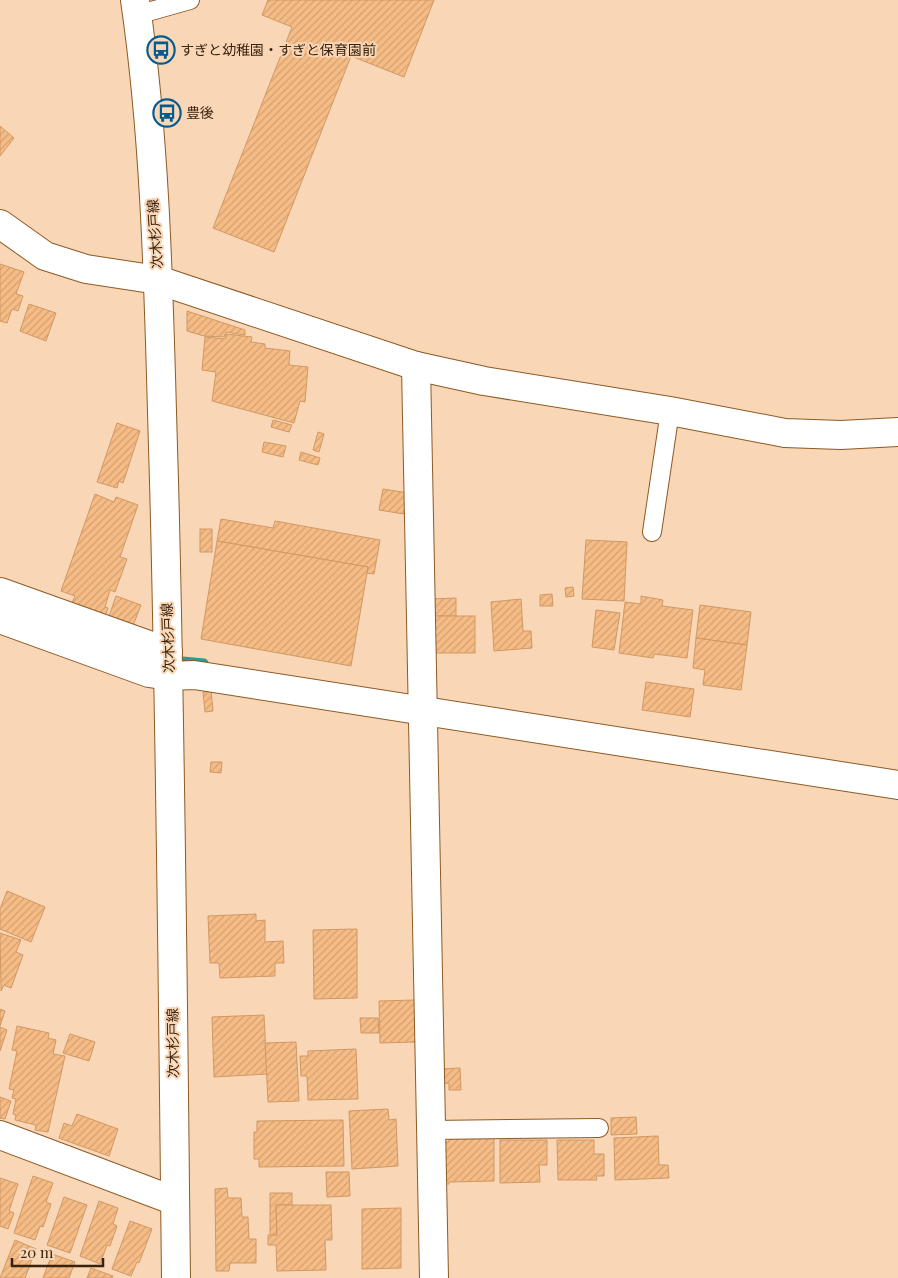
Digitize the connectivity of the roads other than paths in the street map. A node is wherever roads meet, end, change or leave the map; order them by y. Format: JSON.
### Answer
{"nodes":[{"id":1,"x":190,"y":0,"type":"edge"},
{"id":2,"x":136,"y":7,"type":"edge"},
{"id":3,"x":0,"y":224,"type":"edge"},
{"id":4,"x":158,"y":280,"type":"junction"},
{"id":5,"x":416,"y":366,"type":"junction"},
{"id":6,"x":670,"y":411,"type":"junction"},
{"id":7,"x":898,"y":432,"type":"edge"},
{"id":8,"x":652,"y":532,"type":"dead end"},
{"id":9,"x":0,"y":592,"type":"edge"},
{"id":10,"x":0,"y":619,"type":"edge"},
{"id":11,"x":169,"y":664,"type":"junction"},
{"id":12,"x":422,"y":712,"type":"junction"},
{"id":13,"x":898,"y":785,"type":"edge"},
{"id":14,"x":599,"y":1128,"type":"dead end"},
{"id":15,"x":432,"y":1130,"type":"junction"},
{"id":16,"x":0,"y":1135,"type":"edge"},
{"id":17,"x":175,"y":1201,"type":"junction"},
{"id":18,"x":176,"y":1278,"type":"edge"},
{"id":19,"x":434,"y":1278,"type":"edge"}],
"edges":[{"from":1,"to":2,"type":"lane"},
{"from":2,"to":4,"type":"street","name":"次木杉戸線"},
{"from":3,"to":4,"type":"street"},
{"from":4,"to":5,"type":"street"},
{"from":4,"to":11,"type":"street","name":"次木杉戸線"},
{"from":5,"to":6,"type":"street"},
{"from":5,"to":12,"type":"street"},
{"from":6,"to":7,"type":"street"},
{"from":6,"to":8,"type":"lane"},
{"from":9,"to":11,"type":"street"},
{"from":10,"to":11,"type":"street"},
{"from":11,"to":12,"type":"street"},
{"from":11,"to":17,"type":"street","name":"次木杉戸線"},
{"from":12,"to":13,"type":"street"},
{"from":12,"to":15,"type":"street"},
{"from":14,"to":15,"type":"lane"},
{"from":15,"to":19,"type":"street"},
{"from":16,"to":17,"type":"street"},
{"from":17,"to":18,"type":"street","name":"次木杉戸線"}]}
